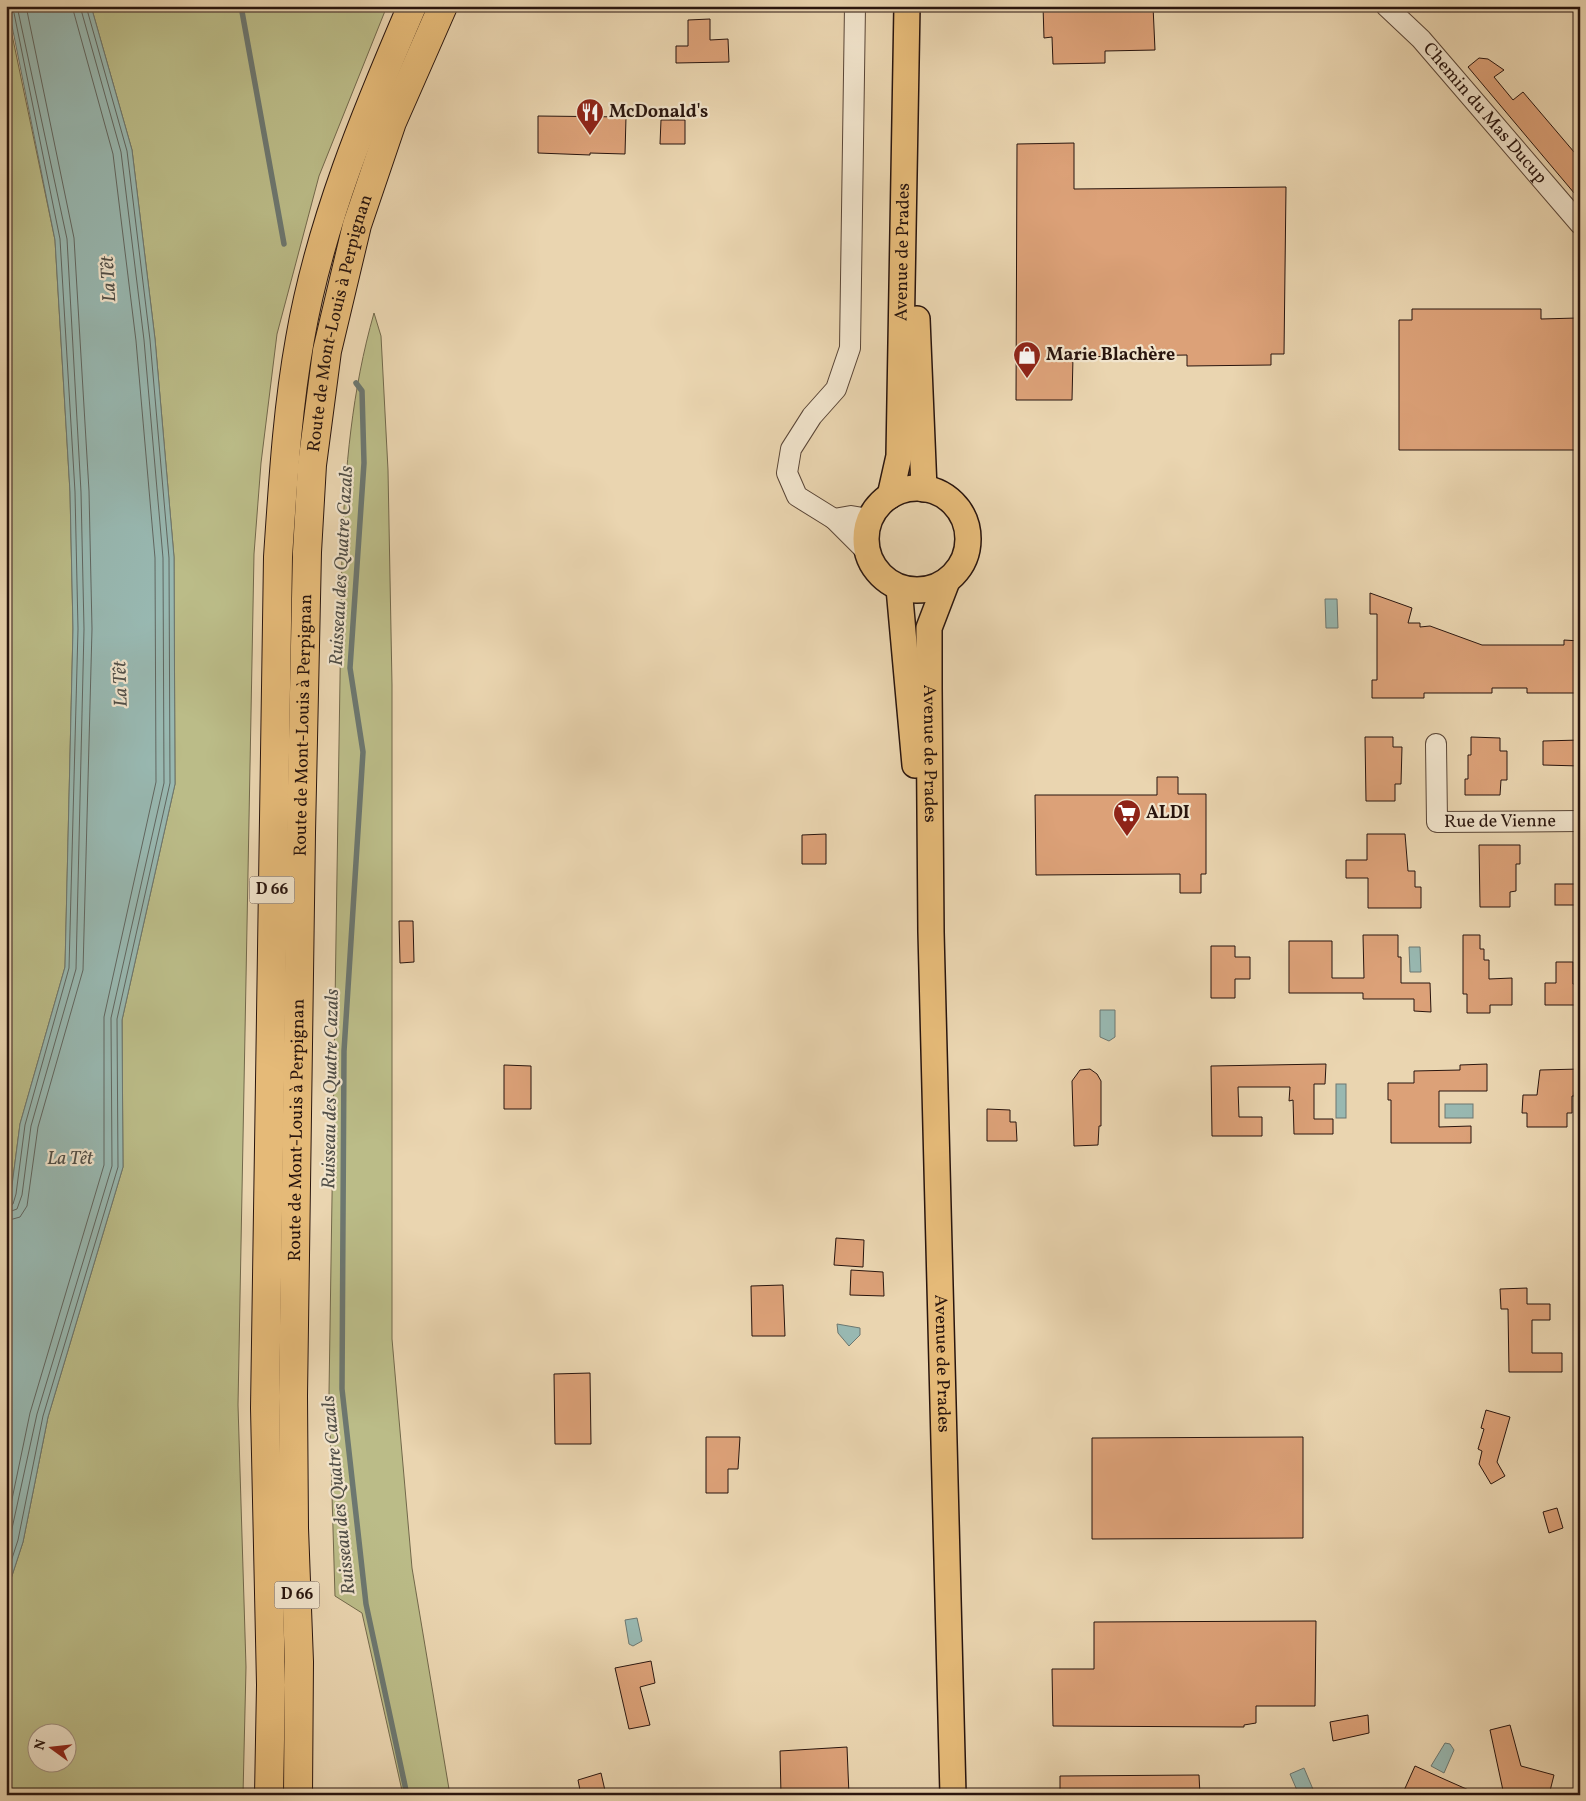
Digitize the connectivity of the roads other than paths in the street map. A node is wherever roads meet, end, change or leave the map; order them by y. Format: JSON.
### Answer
{"nodes":[{"id":1,"x":412,"y":6,"type":"edge"},
{"id":2,"x":443,"y":6,"type":"edge"},
{"id":3,"x":855,"y":6,"type":"edge"},
{"id":4,"x":907,"y":6,"type":"edge"},
{"id":5,"x":921,"y":6,"type":"edge"},
{"id":6,"x":1386,"y":6,"type":"edge"},
{"id":7,"x":1580,"y":224,"type":"edge"},
{"id":8,"x":924,"y":489,"type":"junction"},
{"id":9,"x":890,"y":496,"type":"junction"},
{"id":10,"x":834,"y":519,"type":"junction"},
{"id":11,"x":869,"y":520,"type":"junction"},
{"id":12,"x":867,"y":552,"type":"junction"},
{"id":13,"x":947,"y":581,"type":"junction"},
{"id":14,"x":899,"y":588,"type":"junction"},
{"id":15,"x":1436,"y":744,"type":"dead end"},
{"id":16,"x":1580,"y":821,"type":"edge"},
{"id":17,"x":931,"y":932,"type":"junction"},
{"id":18,"x":268,"y":1795,"type":"edge"},
{"id":19,"x":298,"y":1795,"type":"edge"},
{"id":20,"x":953,"y":1795,"type":"edge"}],
"edges":[{"from":1,"to":18,"type":"highway","name":"Route de Mont-Louis à Perpignan","number":"D 66"},
{"from":2,"to":19,"type":"highway","name":"Route de Mont-Louis à Perpignan","number":"D 66"},
{"from":3,"to":10,"type":"street"},
{"from":4,"to":9,"type":"main road","name":"Avenue de Prades"},
{"from":5,"to":8,"type":"main road","name":"Avenue de Prades"},
{"from":6,"to":7,"type":"street","name":"Chemin du Mas Ducup"},
{"from":8,"to":9,"type":"main road"},
{"from":8,"to":13,"type":"main road"},
{"from":9,"to":11,"type":"main road"},
{"from":10,"to":11,"type":"street"},
{"from":10,"to":12,"type":"street"},
{"from":11,"to":12,"type":"main road"},
{"from":12,"to":14,"type":"main road"},
{"from":13,"to":14,"type":"main road"},
{"from":13,"to":17,"type":"main road","name":"Avenue de Prades"},
{"from":14,"to":17,"type":"main road","name":"Avenue de Prades"},
{"from":15,"to":16,"type":"street","name":"Rue de Vienne"},
{"from":17,"to":20,"type":"main road","name":"Avenue de Prades"}]}
